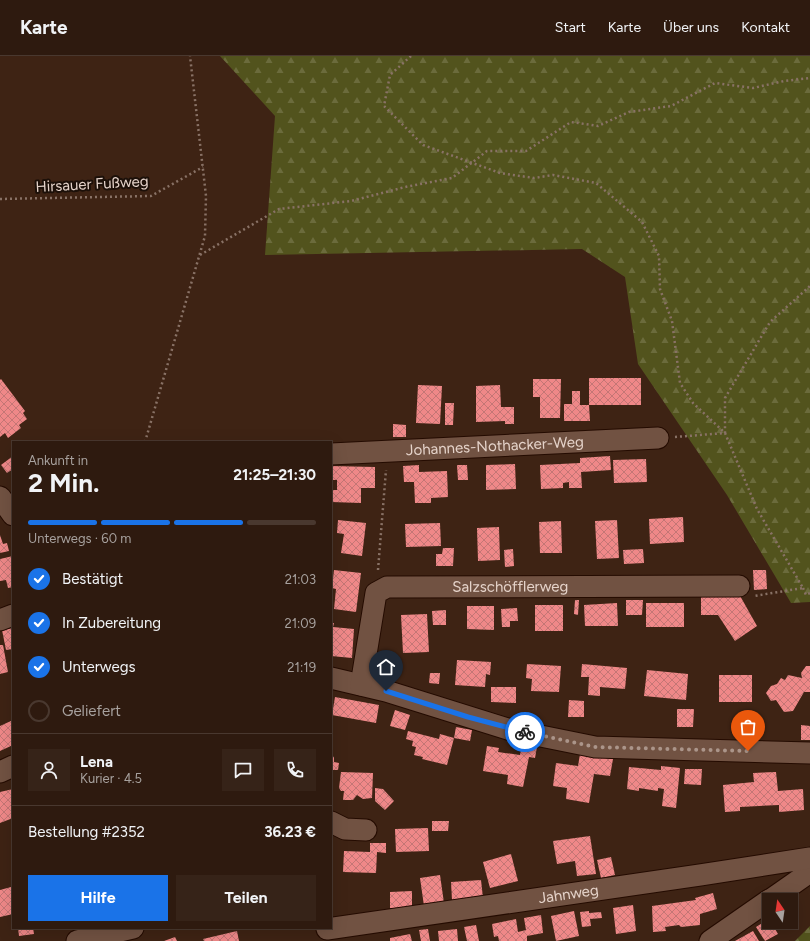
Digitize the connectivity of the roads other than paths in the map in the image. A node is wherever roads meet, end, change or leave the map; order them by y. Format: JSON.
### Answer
{"nodes":[{"id":1,"x":658,"y":438,"type":"road end"},
{"id":2,"x":332,"y":454,"type":"edge"},
{"id":3,"x":0,"y":497,"type":"edge"},
{"id":4,"x":12,"y":514,"type":"edge"},
{"id":5,"x":739,"y":586,"type":"road end"},
{"id":6,"x":12,"y":615,"type":"edge"},
{"id":7,"x":0,"y":620,"type":"edge"},
{"id":8,"x":332,"y":678,"type":"edge"},
{"id":9,"x":361,"y":685,"type":"junction"},
{"id":10,"x":810,"y":753,"type":"edge"},
{"id":11,"x":12,"y":766,"type":"edge"},
{"id":12,"x":0,"y":772,"type":"edge"},
{"id":13,"x":332,"y":822,"type":"edge"},
{"id":14,"x":366,"y":830,"type":"dead end"},
{"id":15,"x":810,"y":858,"type":"edge"},
{"id":16,"x":810,"y":872,"type":"edge"},
{"id":17,"x":779,"y":893,"type":"edge"},
{"id":18,"x":762,"y":905,"type":"edge"},
{"id":19,"x":129,"y":929,"type":"edge"},
{"id":20,"x":327,"y":933,"type":"edge"},
{"id":21,"x":78,"y":941,"type":"edge"},
{"id":22,"x":710,"y":941,"type":"edge"}],
"edges":[{"from":1,"to":2,"type":"street","name":"Johannes-Nothacker-Weg"},
{"from":3,"to":4,"type":"street"},
{"from":5,"to":9,"type":"street","name":"Salzschöfflerweg"},
{"from":6,"to":7,"type":"street"},
{"from":8,"to":9,"type":"street"},
{"from":9,"to":10,"type":"street"},
{"from":11,"to":12,"type":"street"},
{"from":13,"to":14,"type":"street"},
{"from":15,"to":20,"type":"street","name":"Jahnweg"},
{"from":16,"to":17,"type":"street"},
{"from":18,"to":22,"type":"street"},
{"from":19,"to":21,"type":"street"}]}
